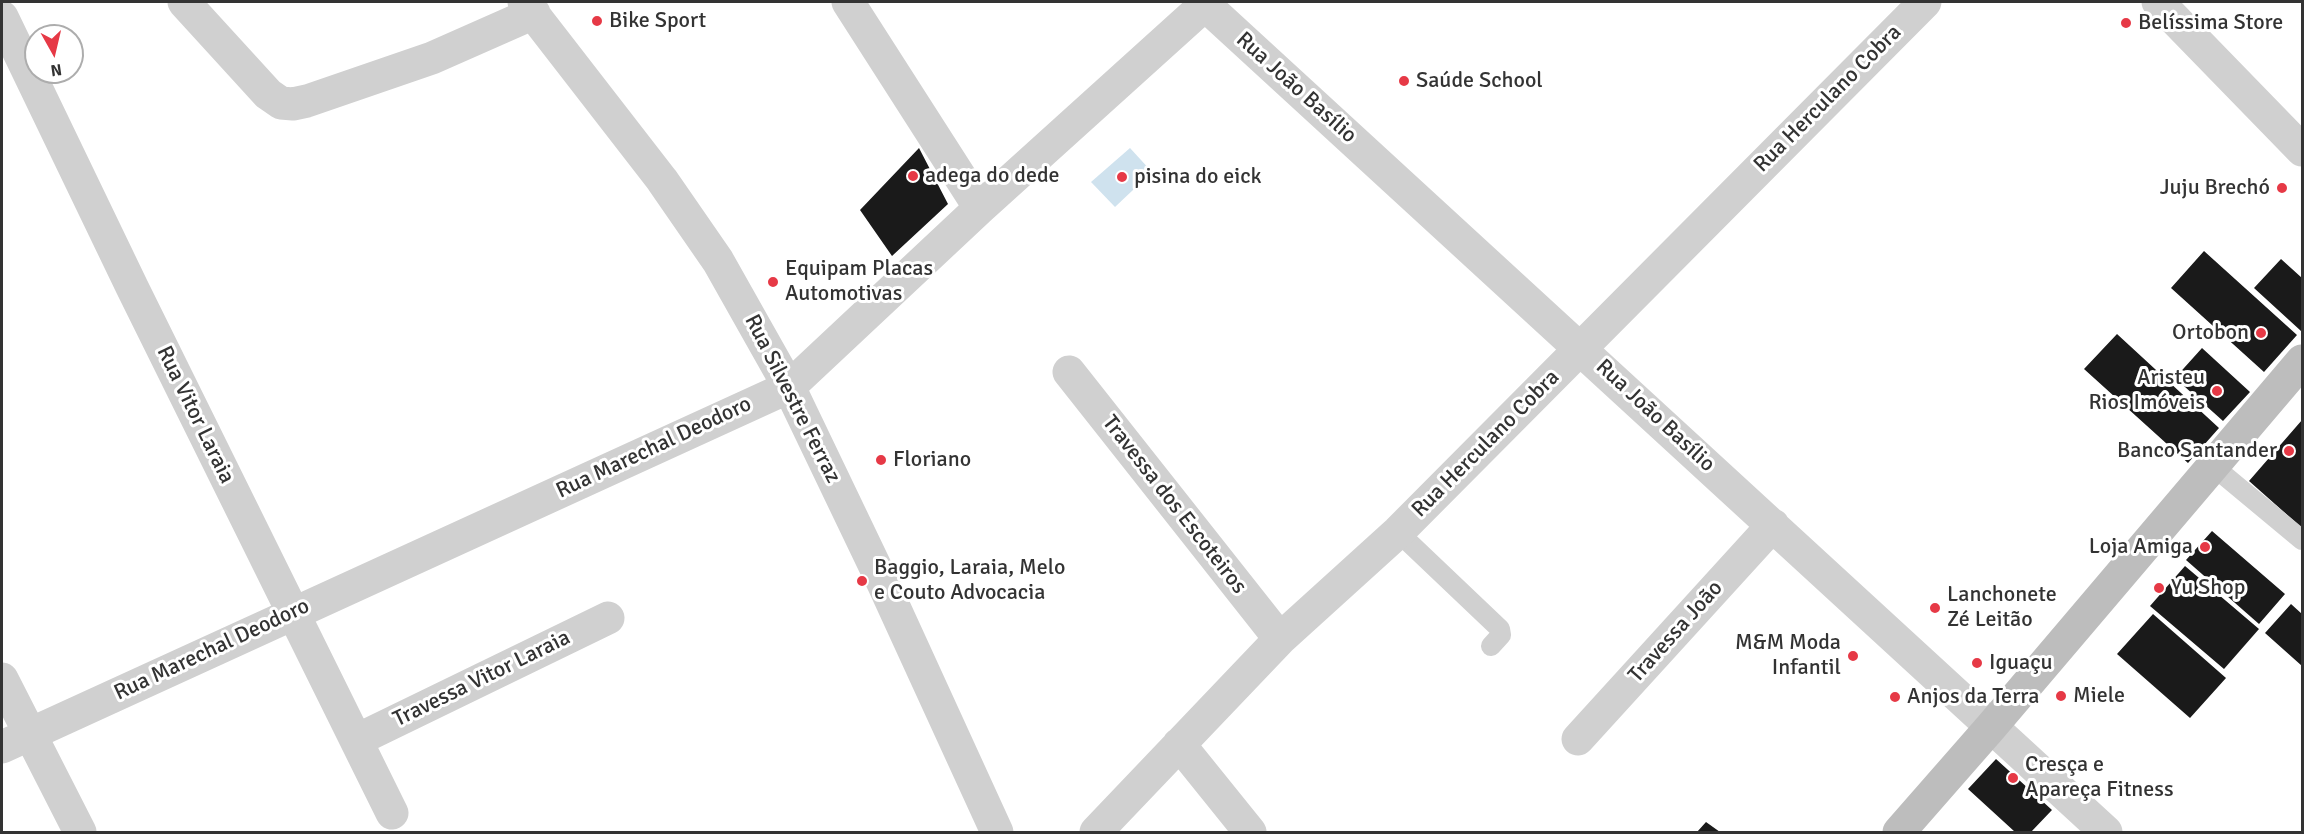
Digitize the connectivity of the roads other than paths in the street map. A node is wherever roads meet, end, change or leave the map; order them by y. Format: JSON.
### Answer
{"nodes":[{"id":1,"x":184,"y":2,"type":"edge"},
{"id":2,"x":848,"y":2,"type":"edge"},
{"id":3,"x":1925,"y":2,"type":"edge"},
{"id":4,"x":2158,"y":2,"type":"edge"},
{"id":5,"x":1205,"y":3,"type":"edge"},
{"id":6,"x":529,"y":7,"type":"edge"},
{"id":7,"x":2,"y":16,"type":"edge"},
{"id":8,"x":2302,"y":150,"type":"edge"},
{"id":9,"x":980,"y":208,"type":"junction"},
{"id":10,"x":1581,"y":348,"type":"junction"},
{"id":11,"x":2302,"y":361,"type":"edge"},
{"id":12,"x":1069,"y":372,"type":"dead end"},
{"id":13,"x":789,"y":387,"type":"junction"},
{"id":14,"x":2213,"y":466,"type":"junction"},
{"id":15,"x":1773,"y":525,"type":"junction"},
{"id":16,"x":1398,"y":532,"type":"junction"},
{"id":17,"x":2302,"y":540,"type":"edge"},
{"id":18,"x":294,"y":613,"type":"junction"},
{"id":19,"x":608,"y":618,"type":"dead end"},
{"id":20,"x":1280,"y":639,"type":"junction"},
{"id":21,"x":1491,"y":646,"type":"dead end"},
{"id":22,"x":2,"y":679,"type":"edge"},
{"id":23,"x":1991,"y":727,"type":"junction"},
{"id":24,"x":15,"y":740,"type":"edge"},
{"id":25,"x":357,"y":740,"type":"junction"},
{"id":26,"x":1578,"y":740,"type":"dead end"},
{"id":27,"x":1179,"y":744,"type":"junction"},
{"id":28,"x":392,"y":813,"type":"dead end"},
{"id":29,"x":80,"y":832,"type":"edge"},
{"id":30,"x":997,"y":832,"type":"edge"},
{"id":31,"x":1096,"y":832,"type":"edge"},
{"id":32,"x":1250,"y":832,"type":"edge"},
{"id":33,"x":1899,"y":832,"type":"edge"},
{"id":34,"x":2106,"y":832,"type":"edge"}],
"edges":[{"from":1,"to":6,"type":"street"},
{"from":2,"to":9,"type":"street"},
{"from":3,"to":10,"type":"street","name":"Rua Herculano Cobra"},
{"from":4,"to":8,"type":"street"},
{"from":5,"to":9,"type":"street","name":"Rua Marechal Deodoro"},
{"from":5,"to":10,"type":"street","name":"Rua João Basílio"},
{"from":6,"to":13,"type":"street","name":"Rua Silvestre Ferraz"},
{"from":7,"to":18,"type":"street","name":"Rua Vitor Laraia"},
{"from":9,"to":13,"type":"street","name":"Rua Marechal Deodoro"},
{"from":10,"to":15,"type":"street","name":"Rua João Basílio"},
{"from":10,"to":16,"type":"street","name":"Rua Herculano Cobra"},
{"from":11,"to":14,"type":"street"},
{"from":12,"to":20,"type":"street","name":"Travessa dos Escoteiros"},
{"from":13,"to":18,"type":"street","name":"Rua Marechal Deodoro"},
{"from":13,"to":30,"type":"street","name":"Rua Silvestre Ferraz"},
{"from":14,"to":17,"type":"lane"},
{"from":14,"to":23,"type":"street"},
{"from":15,"to":23,"type":"street","name":"Rua João Basílio"},
{"from":15,"to":26,"type":"street","name":"Travessa João"},
{"from":16,"to":20,"type":"street","name":"Rua Herculano Cobra"},
{"from":16,"to":21,"type":"lane"},
{"from":18,"to":24,"type":"street","name":"Rua Marechal Deodoro"},
{"from":18,"to":25,"type":"street","name":"Rua Vitor Laraia"},
{"from":19,"to":25,"type":"street","name":"Travessa Vitor Laraia"},
{"from":20,"to":27,"type":"street","name":"Rua Herculano Cobra"},
{"from":22,"to":24,"type":"street"},
{"from":23,"to":33,"type":"street"},
{"from":23,"to":34,"type":"street","name":"Rua João Basílio"},
{"from":24,"to":29,"type":"street"},
{"from":25,"to":28,"type":"street","name":"Rua Vitor Laraia"},
{"from":27,"to":31,"type":"street","name":"Rua Herculano Cobra"},
{"from":27,"to":32,"type":"street"}]}
